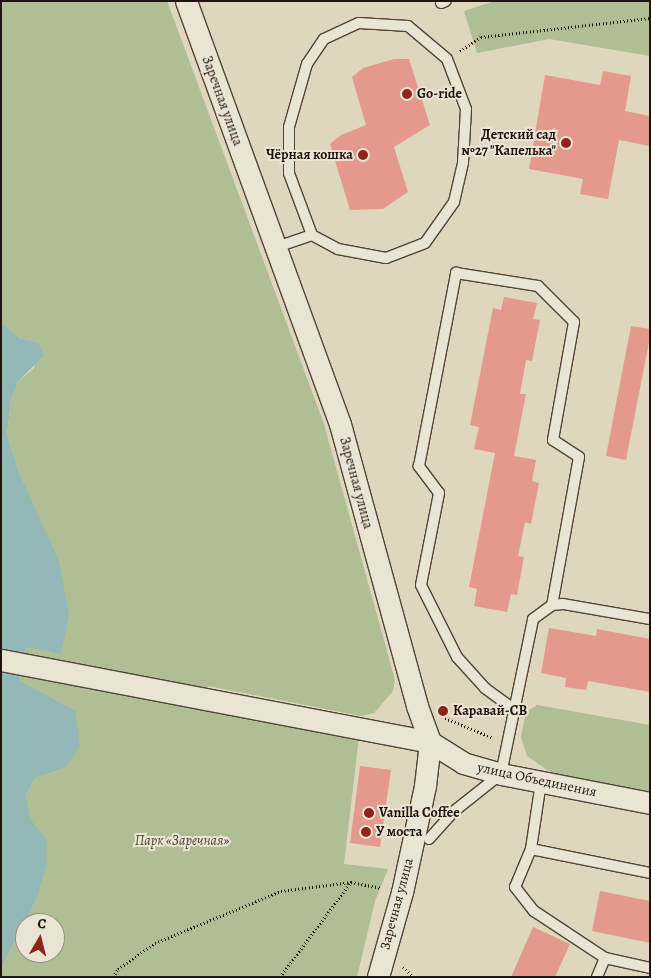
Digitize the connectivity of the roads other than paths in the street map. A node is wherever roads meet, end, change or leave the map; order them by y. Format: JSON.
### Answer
{"nodes":[{"id":1,"x":186,"y":1,"type":"edge"},
{"id":2,"x":312,"y":235,"type":"junction"},
{"id":3,"x":274,"y":248,"type":"junction"},
{"id":4,"x":552,"y":605,"type":"junction"},
{"id":5,"x":650,"y":619,"type":"edge"},
{"id":6,"x":1,"y":660,"type":"edge"},
{"id":7,"x":515,"y":710,"type":"junction"},
{"id":8,"x":430,"y":742,"type":"junction"},
{"id":9,"x":502,"y":774,"type":"junction"},
{"id":10,"x":541,"y":782,"type":"junction"},
{"id":11,"x":650,"y":803,"type":"edge"},
{"id":12,"x":429,"y":839,"type":"dead end"},
{"id":13,"x":531,"y":849,"type":"junction"},
{"id":14,"x":650,"y":873,"type":"edge"},
{"id":15,"x":605,"y":958,"type":"junction"},
{"id":16,"x":650,"y":968,"type":"edge"},
{"id":17,"x":378,"y":977,"type":"edge"},
{"id":18,"x":597,"y":977,"type":"edge"}],
"edges":[{"from":1,"to":3,"type":"street","name":"Заречная улица"},
{"from":2,"to":2,"type":"lane"},
{"from":2,"to":3,"type":"lane"},
{"from":3,"to":8,"type":"street","name":"Заречная улица"},
{"from":4,"to":5,"type":"lane"},
{"from":4,"to":7,"type":"lane"},
{"from":4,"to":7,"type":"lane"},
{"from":6,"to":8,"type":"street"},
{"from":7,"to":9,"type":"lane"},
{"from":8,"to":9,"type":"street","name":"улица Объединения"},
{"from":8,"to":17,"type":"street","name":"Заречная улица"},
{"from":9,"to":10,"type":"street","name":"улица Объединения"},
{"from":9,"to":12,"type":"lane"},
{"from":10,"to":11,"type":"street","name":"улица Объединения"},
{"from":10,"to":13,"type":"lane"},
{"from":13,"to":14,"type":"lane"},
{"from":13,"to":15,"type":"lane"},
{"from":15,"to":16,"type":"lane"},
{"from":15,"to":18,"type":"lane"}]}
